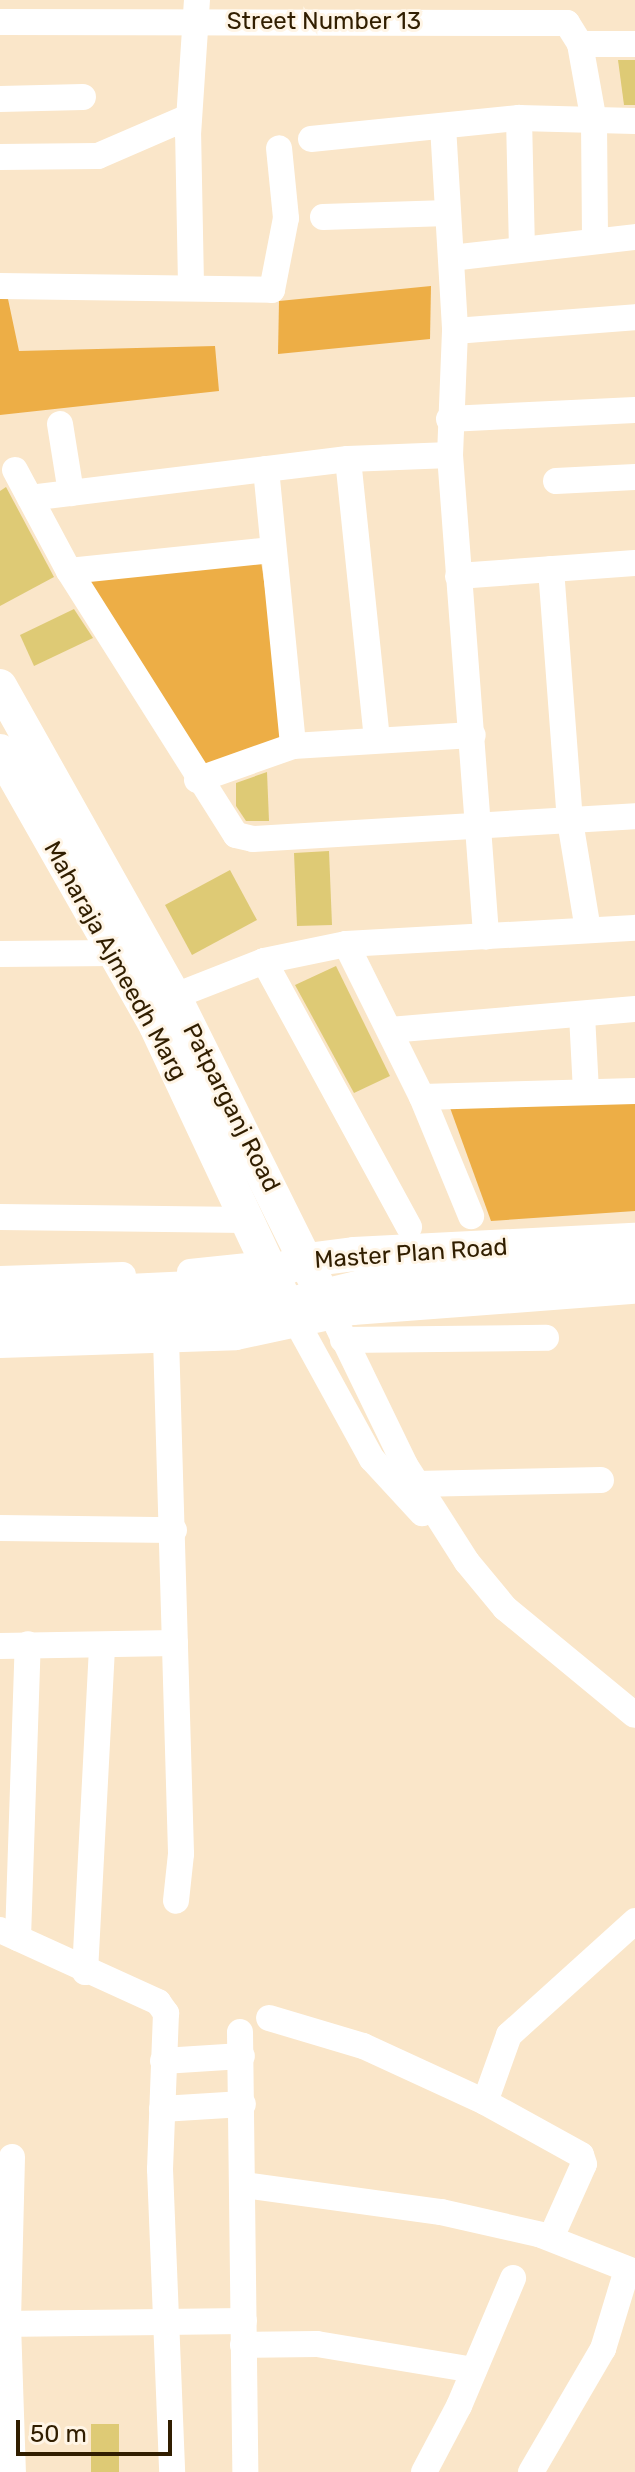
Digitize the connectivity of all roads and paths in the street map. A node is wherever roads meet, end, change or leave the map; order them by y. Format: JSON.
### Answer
{"nodes":[{"id":1,"x":197,"y":11,"type":"edge"},
{"id":2,"x":356,"y":11,"type":"edge"},
{"id":3,"x":13,"y":14,"type":"edge"},
{"id":4,"x":580,"y":44,"type":"junction"},
{"id":5,"x":635,"y":44,"type":"edge"},
{"id":6,"x":83,"y":97,"type":"dead end"},
{"id":7,"x":0,"y":99,"type":"edge"},
{"id":8,"x":188,"y":117,"type":"junction"},
{"id":9,"x":519,"y":118,"type":"junction"},
{"id":10,"x":635,"y":121,"type":"edge"},
{"id":11,"x":594,"y":122,"type":"junction"},
{"id":12,"x":443,"y":126,"type":"junction"},
{"id":13,"x":311,"y":139,"type":"dead end"},
{"id":14,"x":279,"y":148,"type":"dead end"},
{"id":15,"x":0,"y":157,"type":"edge"},
{"id":16,"x":448,"y":213,"type":"junction"},
{"id":17,"x":323,"y":217,"type":"dead end"},
{"id":18,"x":635,"y":237,"type":"edge"},
{"id":19,"x":595,"y":241,"type":"junction"},
{"id":20,"x":522,"y":249,"type":"junction"},
{"id":21,"x":451,"y":258,"type":"junction"},
{"id":22,"x":191,"y":285,"type":"junction"},
{"id":23,"x":0,"y":286,"type":"edge"},
{"id":24,"x":635,"y":317,"type":"edge"},
{"id":25,"x":455,"y":331,"type":"junction"},
{"id":26,"x":635,"y":410,"type":"edge"},
{"id":27,"x":449,"y":419,"type":"junction"},
{"id":28,"x":60,"y":424,"type":"dead end"},
{"id":29,"x":450,"y":455,"type":"junction"},
{"id":30,"x":348,"y":459,"type":"junction"},
{"id":31,"x":266,"y":469,"type":"junction"},
{"id":32,"x":15,"y":470,"type":"dead end"},
{"id":33,"x":635,"y":477,"type":"edge"},
{"id":34,"x":556,"y":481,"type":"dead end"},
{"id":35,"x":71,"y":493,"type":"junction"},
{"id":36,"x":30,"y":498,"type":"junction"},
{"id":37,"x":272,"y":550,"type":"junction"},
{"id":38,"x":635,"y":563,"type":"edge"},
{"id":39,"x":551,"y":569,"type":"junction"},
{"id":40,"x":69,"y":571,"type":"junction"},
{"id":41,"x":458,"y":576,"type":"junction"},
{"id":42,"x":0,"y":686,"type":"edge"},
{"id":43,"x":473,"y":735,"type":"junction"},
{"id":44,"x":377,"y":740,"type":"junction"},
{"id":45,"x":293,"y":746,"type":"junction"},
{"id":46,"x":0,"y":751,"type":"edge"},
{"id":47,"x":197,"y":780,"type":"junction"},
{"id":48,"x":11,"y":795,"type":"edge"},
{"id":49,"x":635,"y":816,"type":"edge"},
{"id":50,"x":570,"y":821,"type":"junction"},
{"id":51,"x":479,"y":827,"type":"junction"},
{"id":52,"x":635,"y":928,"type":"edge"},
{"id":53,"x":588,"y":930,"type":"junction"},
{"id":54,"x":486,"y":937,"type":"junction"},
{"id":55,"x":346,"y":944,"type":"junction"},
{"id":56,"x":114,"y":953,"type":"junction"},
{"id":57,"x":0,"y":954,"type":"edge"},
{"id":58,"x":264,"y":961,"type":"junction"},
{"id":59,"x":160,"y":1002,"type":"junction"},
{"id":60,"x":635,"y":1009,"type":"edge"},
{"id":61,"x":582,"y":1015,"type":"junction"},
{"id":62,"x":390,"y":1030,"type":"junction"},
{"id":63,"x":586,"y":1091,"type":"junction"},
{"id":64,"x":635,"y":1091,"type":"edge"},
{"id":65,"x":422,"y":1097,"type":"junction"},
{"id":66,"x":471,"y":1216,"type":"dead end"},
{"id":67,"x":0,"y":1217,"type":"edge"},
{"id":68,"x":246,"y":1220,"type":"junction"},
{"id":69,"x":409,"y":1227,"type":"dead end"},
{"id":70,"x":635,"y":1240,"type":"edge"},
{"id":71,"x":307,"y":1260,"type":"junction"},
{"id":72,"x":635,"y":1269,"type":"edge"},
{"id":73,"x":0,"y":1279,"type":"edge"},
{"id":74,"x":635,"y":1291,"type":"edge"},
{"id":75,"x":280,"y":1292,"type":"junction"},
{"id":76,"x":0,"y":1297,"type":"edge"},
{"id":77,"x":333,"y":1318,"type":"junction"},
{"id":78,"x":0,"y":1326,"type":"edge"},
{"id":79,"x":166,"y":1338,"type":"junction"},
{"id":80,"x":546,"y":1338,"type":"dead end"},
{"id":81,"x":0,"y":1345,"type":"edge"},
{"id":82,"x":601,"y":1480,"type":"dead end"},
{"id":83,"x":415,"y":1484,"type":"junction"},
{"id":84,"x":0,"y":1528,"type":"edge"},
{"id":85,"x":174,"y":1530,"type":"junction"},
{"id":86,"x":448,"y":1537,"type":"junction"},
{"id":87,"x":175,"y":1643,"type":"junction"},
{"id":88,"x":28,"y":1644,"type":"junction"},
{"id":89,"x":102,"y":1645,"type":"junction"},
{"id":90,"x":0,"y":1646,"type":"edge"},
{"id":91,"x":635,"y":1715,"type":"edge"},
{"id":92,"x":176,"y":1901,"type":"dead end"},
{"id":93,"x":631,"y":1931,"type":"edge"},
{"id":94,"x":9,"y":1934,"type":"edge"},
{"id":95,"x":85,"y":1972,"type":"junction"},
{"id":96,"x":269,"y":2018,"type":"dead end"},
{"id":97,"x":163,"y":2061,"type":"junction"},
{"id":98,"x":485,"y":2102,"type":"junction"},
{"id":99,"x":243,"y":2104,"type":"junction"},
{"id":100,"x":162,"y":2109,"type":"junction"},
{"id":101,"x":12,"y":2157,"type":"dead end"},
{"id":102,"x":244,"y":2185,"type":"junction"},
{"id":103,"x":541,"y":2235,"type":"junction"},
{"id":104,"x":631,"y":2271,"type":"edge"},
{"id":105,"x":513,"y":2278,"type":"dead end"},
{"id":106,"x":4,"y":2324,"type":"edge"},
{"id":107,"x":166,"y":2326,"type":"junction"},
{"id":108,"x":244,"y":2333,"type":"junction"},
{"id":109,"x":474,"y":2370,"type":"junction"},
{"id":110,"x":13,"y":2472,"type":"edge"},
{"id":111,"x":172,"y":2472,"type":"edge"},
{"id":112,"x":245,"y":2472,"type":"edge"},
{"id":113,"x":424,"y":2472,"type":"edge"},
{"id":114,"x":531,"y":2472,"type":"edge"}],
"edges":[{"from":1,"to":2,"type":"street","name":"Street Number 13"},
{"from":1,"to":3,"type":"street","name":"Street Number 13"},
{"from":1,"to":8,"type":"street"},
{"from":2,"to":4,"type":"street","name":"Street Number 13"},
{"from":4,"to":5,"type":"street"},
{"from":4,"to":11,"type":"street"},
{"from":6,"to":7,"type":"street"},
{"from":8,"to":15,"type":"street"},
{"from":8,"to":22,"type":"street"},
{"from":9,"to":11,"type":"street"},
{"from":9,"to":12,"type":"street"},
{"from":9,"to":20,"type":"street"},
{"from":10,"to":11,"type":"street"},
{"from":11,"to":19,"type":"street"},
{"from":12,"to":13,"type":"street"},
{"from":12,"to":16,"type":"street"},
{"from":14,"to":22,"type":"street"},
{"from":16,"to":17,"type":"street"},
{"from":16,"to":21,"type":"street"},
{"from":18,"to":19,"type":"street"},
{"from":19,"to":20,"type":"street"},
{"from":20,"to":21,"type":"street"},
{"from":21,"to":25,"type":"street"},
{"from":22,"to":23,"type":"street"},
{"from":24,"to":25,"type":"street"},
{"from":25,"to":27,"type":"street"},
{"from":26,"to":27,"type":"street"},
{"from":27,"to":29,"type":"street"},
{"from":28,"to":35,"type":"street"},
{"from":29,"to":30,"type":"street"},
{"from":29,"to":41,"type":"street"},
{"from":30,"to":31,"type":"street"},
{"from":30,"to":44,"type":"street"},
{"from":31,"to":35,"type":"street"},
{"from":31,"to":37,"type":"street"},
{"from":32,"to":36,"type":"street"},
{"from":33,"to":34,"type":"street"},
{"from":35,"to":36,"type":"street"},
{"from":36,"to":40,"type":"street"},
{"from":37,"to":40,"type":"street"},
{"from":37,"to":45,"type":"street"},
{"from":38,"to":39,"type":"street"},
{"from":39,"to":41,"type":"street"},
{"from":39,"to":50,"type":"street"},
{"from":40,"to":47,"type":"street"},
{"from":41,"to":43,"type":"street"},
{"from":42,"to":59,"type":"main road","name":"Patparganj Road"},
{"from":43,"to":44,"type":"street"},
{"from":43,"to":51,"type":"street"},
{"from":44,"to":45,"type":"street"},
{"from":45,"to":47,"type":"street"},
{"from":46,"to":48,"type":"main road","name":"Maharaja Ajmeedh Marg"},
{"from":47,"to":51,"type":"street"},
{"from":48,"to":56,"type":"main road","name":"Maharaja Ajmeedh Marg"},
{"from":49,"to":50,"type":"street"},
{"from":50,"to":51,"type":"street"},
{"from":50,"to":53,"type":"street"},
{"from":51,"to":54,"type":"street"},
{"from":52,"to":53,"type":"street"},
{"from":53,"to":54,"type":"street"},
{"from":54,"to":55,"type":"street"},
{"from":55,"to":58,"type":"street"},
{"from":55,"to":62,"type":"street"},
{"from":56,"to":57,"type":"street"},
{"from":56,"to":59,"type":"main road","name":"Maharaja Ajmeedh Marg"},
{"from":58,"to":59,"type":"street"},
{"from":58,"to":69,"type":"street"},
{"from":59,"to":68,"type":"main road","name":"Maharaja Ajmeedh Marg"},
{"from":59,"to":71,"type":"main road","name":"Patparganj Road"},
{"from":60,"to":61,"type":"street"},
{"from":61,"to":62,"type":"street"},
{"from":61,"to":63,"type":"street"},
{"from":62,"to":65,"type":"street"},
{"from":63,"to":64,"type":"street"},
{"from":63,"to":65,"type":"street"},
{"from":65,"to":66,"type":"street"},
{"from":67,"to":68,"type":"street"},
{"from":68,"to":75,"type":"main road","name":"Maharaja Ajmeedh Marg"},
{"from":70,"to":71,"type":"main road","name":"Master Plan Road"},
{"from":71,"to":75,"type":"main road","name":"Master Plan Road"},
{"from":71,"to":77,"type":"main road","name":"Patparganj Road"},
{"from":72,"to":77,"type":"main road","name":"Master Plan Road"},
{"from":73,"to":75,"type":"street"},
{"from":74,"to":77,"type":"street"},
{"from":75,"to":76,"type":"main road","name":"Master Plan Road"},
{"from":75,"to":77,"type":"main road","name":"Master Plan Road"},
{"from":75,"to":78,"type":"main road","name":"Master Plan Road"},
{"from":75,"to":79,"type":"street"},
{"from":75,"to":86,"type":"street","name":"Patparganj Road"},
{"from":77,"to":80,"type":"street"},
{"from":77,"to":83,"type":"street","name":"Patparganj Road"},
{"from":79,"to":81,"type":"street"},
{"from":79,"to":85,"type":"street"},
{"from":82,"to":83,"type":"street"},
{"from":83,"to":86,"type":"street","name":"Patparganj Road"},
{"from":84,"to":85,"type":"street"},
{"from":85,"to":87,"type":"street"},
{"from":86,"to":91,"type":"street","name":"Patparganj Road"},
{"from":87,"to":89,"type":"street"},
{"from":87,"to":92,"type":"street"},
{"from":88,"to":89,"type":"street"},
{"from":88,"to":90,"type":"street"},
{"from":88,"to":94,"type":"street"},
{"from":89,"to":95,"type":"street"},
{"from":93,"to":98,"type":"street"},
{"from":94,"to":95,"type":"street"},
{"from":95,"to":97,"type":"street"},
{"from":96,"to":98,"type":"street"},
{"from":97,"to":99,"type":"street"},
{"from":97,"to":100,"type":"street"},
{"from":98,"to":103,"type":"street"},
{"from":99,"to":100,"type":"street"},
{"from":99,"to":102,"type":"street"},
{"from":100,"to":107,"type":"street"},
{"from":101,"to":106,"type":"street"},
{"from":102,"to":103,"type":"street"},
{"from":102,"to":108,"type":"street"},
{"from":103,"to":104,"type":"street"},
{"from":104,"to":114,"type":"street"},
{"from":105,"to":109,"type":"street"},
{"from":106,"to":107,"type":"street"},
{"from":106,"to":110,"type":"street"},
{"from":107,"to":108,"type":"street"},
{"from":107,"to":111,"type":"street"},
{"from":108,"to":109,"type":"street"},
{"from":108,"to":112,"type":"street"},
{"from":109,"to":113,"type":"street"}]}
